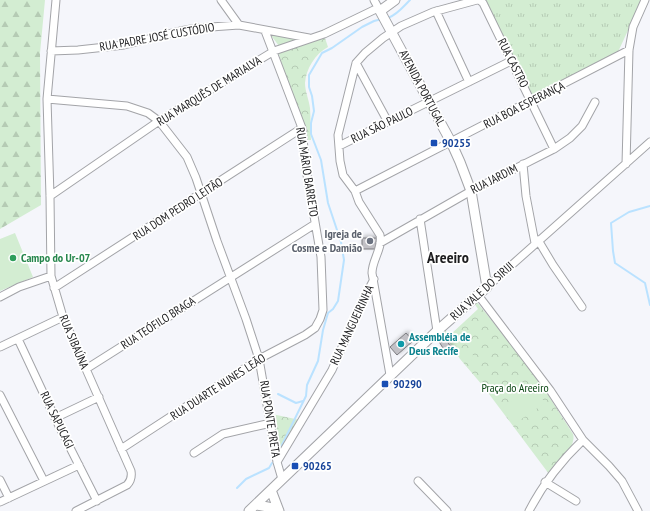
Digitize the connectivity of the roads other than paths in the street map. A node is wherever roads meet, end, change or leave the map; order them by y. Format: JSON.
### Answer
{"nodes":[{"id":1,"x":56,"y":0,"type":"edge"},
{"id":2,"x":221,"y":0,"type":"edge"},
{"id":3,"x":374,"y":0,"type":"edge"},
{"id":4,"x":395,"y":0,"type":"edge"},
{"id":5,"x":479,"y":0,"type":"edge"},
{"id":6,"x":645,"y":0,"type":"edge"},
{"id":7,"x":436,"y":11,"type":"junction"},
{"id":8,"x":384,"y":18,"type":"junction"},
{"id":9,"x":239,"y":25,"type":"junction"},
{"id":10,"x":265,"y":31,"type":"junction"},
{"id":11,"x":311,"y":38,"type":"junction"},
{"id":12,"x":629,"y":50,"type":"junction"},
{"id":13,"x":51,"y":51,"type":"junction"},
{"id":14,"x":274,"y":51,"type":"junction"},
{"id":15,"x":511,"y":61,"type":"junction"},
{"id":16,"x":356,"y":63,"type":"junction"},
{"id":17,"x":469,"y":82,"type":"junction"},
{"id":18,"x":47,"y":99,"type":"junction"},
{"id":19,"x":429,"y":101,"type":"junction"},
{"id":20,"x":532,"y":101,"type":"junction"},
{"id":21,"x":595,"y":102,"type":"dead end"},
{"id":22,"x":159,"y":121,"type":"junction"},
{"id":23,"x":388,"y":122,"type":"junction"},
{"id":24,"x":302,"y":128,"type":"junction"},
{"id":25,"x":451,"y":142,"type":"junction"},
{"id":26,"x":650,"y":142,"type":"edge"},
{"id":27,"x":339,"y":146,"type":"junction"},
{"id":28,"x":554,"y":149,"type":"junction"},
{"id":29,"x":523,"y":164,"type":"junction"},
{"id":30,"x":626,"y":164,"type":"junction"},
{"id":31,"x":355,"y":191,"type":"junction"},
{"id":32,"x":471,"y":191,"type":"junction"},
{"id":33,"x":201,"y":194,"type":"junction"},
{"id":34,"x":50,"y":196,"type":"junction"},
{"id":35,"x":420,"y":219,"type":"junction"},
{"id":36,"x":315,"y":224,"type":"junction"},
{"id":37,"x":537,"y":242,"type":"junction"},
{"id":38,"x":380,"y":243,"type":"junction"},
{"id":39,"x":51,"y":276,"type":"junction"},
{"id":40,"x":231,"y":277,"type":"junction"},
{"id":41,"x":374,"y":279,"type":"junction"},
{"id":42,"x":487,"y":287,"type":"junction"},
{"id":43,"x":54,"y":288,"type":"junction"},
{"id":44,"x":0,"y":296,"type":"edge"},
{"id":45,"x":478,"y":296,"type":"junction"},
{"id":46,"x":582,"y":307,"type":"dead end"},
{"id":47,"x":63,"y":317,"type":"junction"},
{"id":48,"x":315,"y":328,"type":"joint"},
{"id":49,"x":437,"y":331,"type":"junction"},
{"id":50,"x":18,"y":339,"type":"junction"},
{"id":51,"x":0,"y":347,"type":"edge"},
{"id":52,"x":259,"y":359,"type":"junction"},
{"id":53,"x":86,"y":369,"type":"junction"},
{"id":54,"x":390,"y":374,"type":"junction"},
{"id":55,"x":0,"y":395,"type":"edge"},
{"id":56,"x":99,"y":397,"type":"junction"},
{"id":57,"x":55,"y":418,"type":"junction"},
{"id":58,"x":271,"y":423,"type":"junction"},
{"id":59,"x":583,"y":440,"type":"junction"},
{"id":60,"x":121,"y":449,"type":"junction"},
{"id":61,"x":194,"y":453,"type":"dead end"},
{"id":62,"x":276,"y":462,"type":"junction"},
{"id":63,"x":79,"y":465,"type":"junction"},
{"id":64,"x":282,"y":479,"type":"junction"},
{"id":65,"x":0,"y":480,"type":"edge"},
{"id":66,"x":44,"y":481,"type":"junction"},
{"id":67,"x":418,"y":481,"type":"dead end"},
{"id":68,"x":545,"y":482,"type":"junction"},
{"id":69,"x":271,"y":490,"type":"junction"},
{"id":70,"x":9,"y":498,"type":"junction"},
{"id":71,"x":97,"y":501,"type":"junction"},
{"id":72,"x":576,"y":501,"type":"dead end"},
{"id":73,"x":0,"y":502,"type":"edge"},
{"id":74,"x":253,"y":508,"type":"edge"},
{"id":75,"x":278,"y":510,"type":"edge"},
{"id":76,"x":76,"y":511,"type":"edge"},
{"id":77,"x":447,"y":511,"type":"edge"},
{"id":78,"x":529,"y":511,"type":"edge"},
{"id":79,"x":638,"y":511,"type":"edge"}],
"edges":[{"from":1,"to":13,"type":"street","name":"RUA SIBAÚNA"},
{"from":2,"to":9,"type":"street"},
{"from":3,"to":8,"type":"street"},
{"from":4,"to":8,"type":"street"},
{"from":5,"to":7,"type":"street"},
{"from":5,"to":15,"type":"street","name":"RUA CASTRO"},
{"from":6,"to":12,"type":"street"},
{"from":7,"to":8,"type":"street"},
{"from":7,"to":17,"type":"street"},
{"from":8,"to":11,"type":"street","name":"RUA MARQUÊS DE MARIALVA"},
{"from":8,"to":16,"type":"street"},
{"from":8,"to":19,"type":"street","name":"AVENIDA PORTUGAL"},
{"from":9,"to":10,"type":"street"},
{"from":9,"to":13,"type":"street","name":"RUA PADRE JOSÉ CUSTÓDIO"},
{"from":10,"to":11,"type":"street"},
{"from":10,"to":14,"type":"street","name":"RUA MÁRIO BARRETO"},
{"from":11,"to":14,"type":"street","name":"RUA MARQUÊS DE MARIALVA"},
{"from":12,"to":20,"type":"street","name":"RUA BOA ESPERANÇA"},
{"from":12,"to":30,"type":"street"},
{"from":13,"to":18,"type":"street","name":"RUA SIBAÚNA"},
{"from":14,"to":22,"type":"street","name":"RUA MARQUÊS DE MARIALVA"},
{"from":14,"to":24,"type":"street","name":"RUA MÁRIO BARRETO"},
{"from":15,"to":17,"type":"street","name":"RUA SÃO PAULO"},
{"from":15,"to":20,"type":"street","name":"RUA CASTRO"},
{"from":16,"to":23,"type":"street"},
{"from":16,"to":27,"type":"street"},
{"from":17,"to":19,"type":"street","name":"RUA SÃO PAULO"},
{"from":18,"to":22,"type":"street"},
{"from":18,"to":34,"type":"street","name":"RUA SIBAÚNA"},
{"from":19,"to":23,"type":"street","name":"RUA SÃO PAULO"},
{"from":19,"to":25,"type":"street","name":"AVENIDA PORTUGAL"},
{"from":20,"to":25,"type":"street","name":"RUA BOA ESPERANÇA"},
{"from":20,"to":28,"type":"street","name":"RUA CASTRO"},
{"from":21,"to":28,"type":"street","name":"RUA JARDIM"},
{"from":22,"to":33,"type":"street"},
{"from":22,"to":34,"type":"street","name":"RUA MARQUÊS DE MARIALVA"},
{"from":23,"to":27,"type":"street","name":"RUA SÃO PAULO"},
{"from":24,"to":33,"type":"street","name":"RUA DOM PEDRO LEITÃO"},
{"from":24,"to":36,"type":"street","name":"RUA MÁRIO BARRETO"},
{"from":25,"to":31,"type":"street","name":"RUA BOA ESPERANÇA"},
{"from":25,"to":32,"type":"street","name":"AVENIDA PORTUGAL"},
{"from":26,"to":30,"type":"street","name":"RUA VALE DO SIRIJI"},
{"from":27,"to":31,"type":"street"},
{"from":28,"to":29,"type":"street","name":"RUA JARDIM"},
{"from":29,"to":32,"type":"street","name":"RUA JARDIM"},
{"from":29,"to":37,"type":"street"},
{"from":30,"to":37,"type":"street","name":"RUA VALE DO SIRIJI"},
{"from":31,"to":38,"type":"street"},
{"from":32,"to":35,"type":"street","name":"RUA JARDIM"},
{"from":32,"to":42,"type":"street","name":"AVENIDA PORTUGAL"},
{"from":33,"to":40,"type":"street"},
{"from":33,"to":43,"type":"street","name":"RUA DOM PEDRO LEITÃO"},
{"from":34,"to":39,"type":"street","name":"RUA SIBAÚNA"},
{"from":35,"to":38,"type":"street","name":"RUA JARDIM"},
{"from":35,"to":49,"type":"street"},
{"from":36,"to":40,"type":"street","name":"RUA TEÓFILO BRAGA"},
{"from":36,"to":48,"type":"street","name":"RUA MÁRIO BARRETO"},
{"from":37,"to":42,"type":"street","name":"RUA VALE DO SIRIJI"},
{"from":37,"to":46,"type":"street"},
{"from":38,"to":41,"type":"street","name":"RUA MANGUEIRINHA"},
{"from":39,"to":43,"type":"street","name":"RUA SIBAÚNA"},
{"from":39,"to":44,"type":"street"},
{"from":40,"to":52,"type":"street"},
{"from":40,"to":53,"type":"street","name":"RUA TEÓFILO BRAGA"},
{"from":41,"to":54,"type":"street"},
{"from":41,"to":62,"type":"street","name":"RUA MANGUEIRINHA"},
{"from":42,"to":45,"type":"street","name":"RUA VALE DO SIRIJI"},
{"from":43,"to":47,"type":"street","name":"RUA SIBAÚNA"},
{"from":45,"to":49,"type":"street","name":"RUA VALE DO SIRIJI"},
{"from":45,"to":59,"type":"street"},
{"from":47,"to":50,"type":"street"},
{"from":47,"to":53,"type":"street","name":"RUA SIBAÚNA"},
{"from":48,"to":52,"type":"street","name":"RUA DUARTE NUNES LEÃO"},
{"from":49,"to":54,"type":"street","name":"RUA VALE DO SIRIJI"},
{"from":50,"to":51,"type":"street"},
{"from":50,"to":57,"type":"street","name":"RUA SAPUCAGI"},
{"from":52,"to":58,"type":"street","name":"RUA PONTE PRETA"},
{"from":52,"to":60,"type":"street","name":"RUA DUARTE NUNES LEÃO"},
{"from":53,"to":56,"type":"street","name":"RUA SIBAÚNA"},
{"from":54,"to":64,"type":"street","name":"RUA VALE DO SIRIJI"},
{"from":55,"to":66,"type":"street"},
{"from":56,"to":57,"type":"street"},
{"from":56,"to":60,"type":"street","name":"RUA SIBAÚNA"},
{"from":57,"to":63,"type":"street","name":"RUA SAPUCAGI"},
{"from":58,"to":61,"type":"street"},
{"from":58,"to":62,"type":"street","name":"RUA PONTE PRETA"},
{"from":59,"to":68,"type":"street"},
{"from":59,"to":79,"type":"street"},
{"from":60,"to":71,"type":"street","name":"RUA SIBAÚNA"},
{"from":62,"to":64,"type":"street","name":"RUA PONTE PRETA"},
{"from":63,"to":66,"type":"street"},
{"from":63,"to":71,"type":"street","name":"RUA SAPUCAGI"},
{"from":64,"to":69,"type":"street","name":"RUA VALE DO SIRIJI"},
{"from":65,"to":70,"type":"street"},
{"from":66,"to":70,"type":"street"},
{"from":67,"to":77,"type":"street"},
{"from":68,"to":72,"type":"street"},
{"from":68,"to":78,"type":"street"},
{"from":69,"to":74,"type":"street","name":"RUA VALE DO SIRIJI"},
{"from":69,"to":75,"type":"street"},
{"from":70,"to":73,"type":"street"},
{"from":71,"to":76,"type":"street"},
{"from":74,"to":75,"type":"street"}]}
